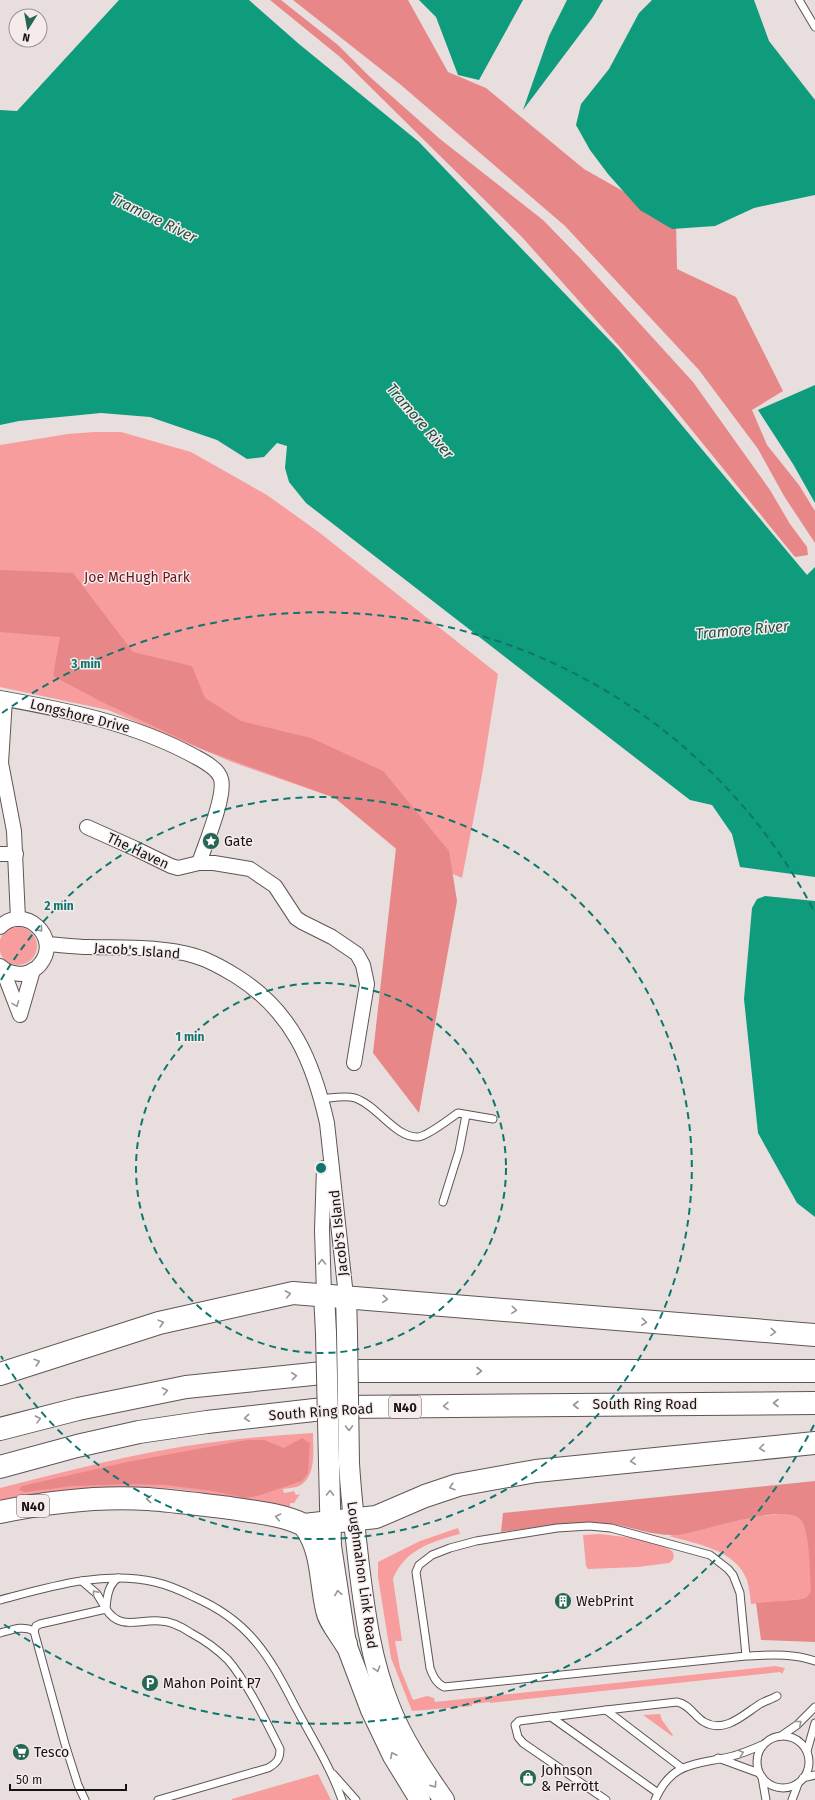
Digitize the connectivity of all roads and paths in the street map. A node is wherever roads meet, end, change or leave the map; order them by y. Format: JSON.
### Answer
{"nodes":[{"id":1,"x":799,"y":0,"type":"edge"},
{"id":2,"x":815,"y":27,"type":"edge"},
{"id":3,"x":2,"y":699,"type":"edge"},
{"id":4,"x":87,"y":827,"type":"dead end"},
{"id":5,"x":0,"y":854,"type":"edge"},
{"id":6,"x":16,"y":854,"type":"junction"},
{"id":7,"x":199,"y":863,"type":"junction"},
{"id":8,"x":18,"y":918,"type":"junction"},
{"id":9,"x":0,"y":927,"type":"edge"},
{"id":10,"x":47,"y":944,"type":"junction"},
{"id":11,"x":1,"y":967,"type":"edge"},
{"id":12,"x":33,"y":970,"type":"junction"},
{"id":13,"x":354,"y":1063,"type":"dead end"},
{"id":14,"x":321,"y":1099,"type":"junction"},
{"id":15,"x":466,"y":1115,"type":"junction"},
{"id":16,"x":493,"y":1119,"type":"dead end"},
{"id":17,"x":326,"y":1123,"type":"junction"},
{"id":18,"x":443,"y":1202,"type":"dead end"},
{"id":19,"x":324,"y":1294,"type":"junction"},
{"id":20,"x":346,"y":1296,"type":"junction"},
{"id":21,"x":815,"y":1335,"type":"edge"},
{"id":22,"x":815,"y":1372,"type":"edge"},
{"id":23,"x":0,"y":1374,"type":"edge"},
{"id":24,"x":815,"y":1403,"type":"edge"},
{"id":25,"x":0,"y":1429,"type":"edge"},
{"id":26,"x":815,"y":1443,"type":"edge"},
{"id":27,"x":0,"y":1467,"type":"edge"},
{"id":28,"x":0,"y":1512,"type":"edge"},
{"id":29,"x":353,"y":1520,"type":"junction"},
{"id":30,"x":329,"y":1523,"type":"junction"},
{"id":31,"x":304,"y":1525,"type":"junction"},
{"id":32,"x":118,"y":1578,"type":"junction"},
{"id":33,"x":82,"y":1581,"type":"junction"},
{"id":34,"x":0,"y":1600,"type":"edge"},
{"id":35,"x":106,"y":1609,"type":"junction"},
{"id":36,"x":34,"y":1631,"type":"junction"},
{"id":37,"x":0,"y":1633,"type":"edge"},
{"id":38,"x":346,"y":1644,"type":"junction"},
{"id":39,"x":746,"y":1656,"type":"junction"},
{"id":40,"x":815,"y":1661,"type":"edge"},
{"id":41,"x":777,"y":1696,"type":"dead end"},
{"id":42,"x":815,"y":1707,"type":"edge"},
{"id":43,"x":606,"y":1710,"type":"junction"},
{"id":44,"x":551,"y":1717,"type":"junction"},
{"id":45,"x":815,"y":1722,"type":"edge"},
{"id":46,"x":781,"y":1736,"type":"junction"},
{"id":47,"x":762,"y":1746,"type":"junction"},
{"id":48,"x":807,"y":1751,"type":"junction"},
{"id":49,"x":718,"y":1758,"type":"junction"},
{"id":50,"x":682,"y":1768,"type":"junction"},
{"id":51,"x":329,"y":1769,"type":"junction"},
{"id":52,"x":760,"y":1775,"type":"junction"},
{"id":53,"x":815,"y":1775,"type":"edge"},
{"id":54,"x":801,"y":1781,"type":"junction"},
{"id":55,"x":658,"y":1792,"type":"junction"},
{"id":56,"x":85,"y":1800,"type":"edge"},
{"id":57,"x":158,"y":1800,"type":"edge"},
{"id":58,"x":342,"y":1800,"type":"edge"},
{"id":59,"x":356,"y":1800,"type":"edge"},
{"id":60,"x":420,"y":1800,"type":"edge"},
{"id":61,"x":444,"y":1800,"type":"edge"},
{"id":62,"x":606,"y":1800,"type":"edge"},
{"id":63,"x":655,"y":1800,"type":"edge"},
{"id":64,"x":766,"y":1800,"type":"edge"},
{"id":65,"x":792,"y":1800,"type":"edge"}],
"edges":[{"from":1,"to":2,"type":"lane"},
{"from":3,"to":6,"type":"street"},
{"from":3,"to":7,"type":"street","name":"Longshore Drive"},
{"from":4,"to":7,"type":"street","name":"The Haven"},
{"from":5,"to":6,"type":"street"},
{"from":6,"to":8,"type":"street"},
{"from":7,"to":13,"type":"street","name":"The Haven"},
{"from":8,"to":9,"type":"street"},
{"from":8,"to":10,"type":"street","one_way":true},
{"from":10,"to":12,"type":"street"},
{"from":10,"to":14,"type":"street","name":"Jacob's Island"},
{"from":11,"to":12,"type":"street"},
{"from":11,"to":12,"type":"street","one_way":true},
{"from":14,"to":15,"type":"lane"},
{"from":14,"to":17,"type":"street","name":"Jacob's Island"},
{"from":15,"to":16,"type":"lane"},
{"from":15,"to":18,"type":"lane"},
{"from":19,"to":17,"type":"street","name":"Jacob's Island","one_way":true},
{"from":17,"to":20,"type":"street","name":"Jacob's Island"},
{"from":19,"to":20,"type":"highway"},
{"from":23,"to":19,"type":"highway","one_way":true},
{"from":30,"to":19,"type":"main road","name":"Loughmahon Link Road","one_way":true,"bridge":true},
{"from":20,"to":21,"type":"highway","one_way":true},
{"from":20,"to":29,"type":"main road","name":"Loughmahon Link Road","one_way":true,"bridge":true},
{"from":25,"to":22,"type":"highway","one_way":true},
{"from":24,"to":27,"type":"highway","name":"South Ring Road","number":"N40","one_way":true},
{"from":26,"to":29,"type":"highway","one_way":true},
{"from":31,"to":28,"type":"highway","number":"N40","one_way":true},
{"from":29,"to":30,"type":"highway"},
{"from":29,"to":61,"type":"main road","name":"Loughmahon Link Road","one_way":true},
{"from":30,"to":31,"type":"highway"},
{"from":38,"to":30,"type":"main road","name":"Loughmahon Link Road","one_way":true},
{"from":31,"to":38,"type":"highway"},
{"from":32,"to":33,"type":"lane"},
{"from":32,"to":35,"type":"lane"},
{"from":32,"to":51,"type":"lane"},
{"from":33,"to":34,"type":"lane"},
{"from":35,"to":33,"type":"lane","one_way":true},
{"from":35,"to":36,"type":"lane"},
{"from":35,"to":57,"type":"lane"},
{"from":36,"to":37,"type":"lane"},
{"from":36,"to":56,"type":"lane"},
{"from":60,"to":38,"type":"main road","name":"Loughmahon Link Road","one_way":true},
{"from":39,"to":39,"type":"lane"},
{"from":39,"to":40,"type":"lane"},
{"from":41,"to":43,"type":"lane"},
{"from":46,"to":42,"type":"lane","one_way":true},
{"from":43,"to":44,"type":"lane"},
{"from":43,"to":50,"type":"lane"},
{"from":44,"to":55,"type":"lane"},
{"from":44,"to":62,"type":"lane"},
{"from":45,"to":48,"type":"lane"},
{"from":46,"to":47,"type":"lane"},
{"from":46,"to":48,"type":"lane"},
{"from":49,"to":47,"type":"lane","one_way":true},
{"from":47,"to":52,"type":"lane"},
{"from":48,"to":54,"type":"lane"},
{"from":49,"to":50,"type":"lane"},
{"from":49,"to":52,"type":"lane"},
{"from":50,"to":55,"type":"lane"},
{"from":51,"to":58,"type":"lane"},
{"from":51,"to":59,"type":"lane"},
{"from":52,"to":54,"type":"lane"},
{"from":52,"to":64,"type":"lane"},
{"from":53,"to":54,"type":"lane"},
{"from":54,"to":65,"type":"lane"},
{"from":55,"to":63,"type":"lane"}]}
